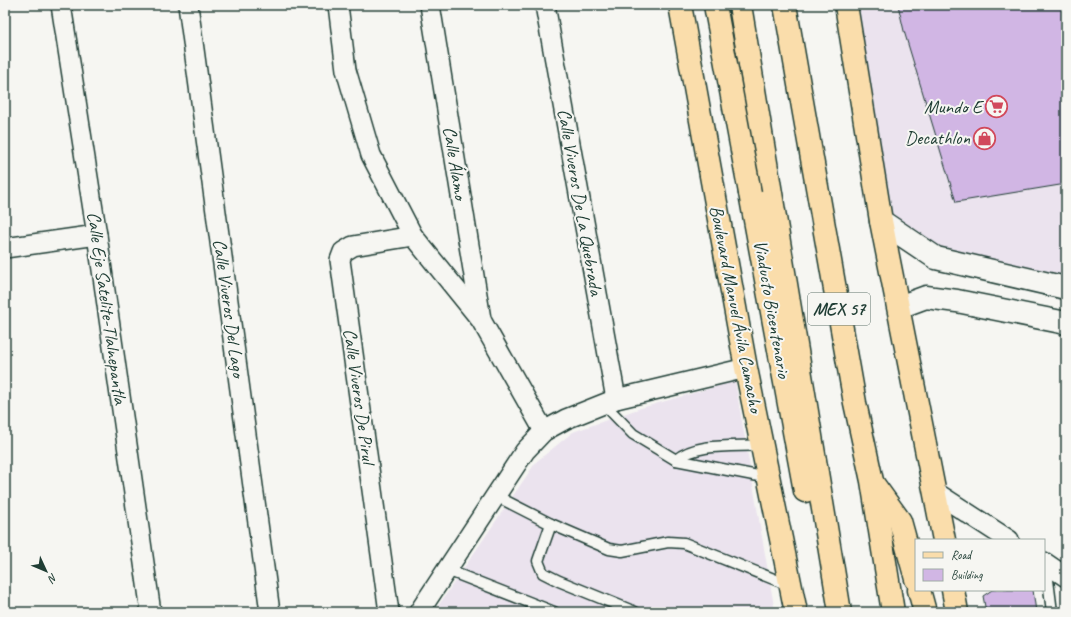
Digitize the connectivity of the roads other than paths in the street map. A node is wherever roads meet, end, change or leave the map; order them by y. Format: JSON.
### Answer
{"nodes":[{"id":1,"x":61,"y":5,"type":"edge"},
{"id":2,"x":188,"y":5,"type":"edge"},
{"id":3,"x":338,"y":5,"type":"edge"},
{"id":4,"x":430,"y":5,"type":"edge"},
{"id":5,"x":545,"y":5,"type":"edge"},
{"id":6,"x":680,"y":5,"type":"edge"},
{"id":7,"x":703,"y":5,"type":"edge"},
{"id":8,"x":715,"y":5,"type":"edge"},
{"id":9,"x":740,"y":5,"type":"edge"},
{"id":10,"x":785,"y":5,"type":"edge"},
{"id":11,"x":846,"y":5,"type":"edge"},
{"id":12,"x":748,"y":54,"type":"junction"},
{"id":13,"x":881,"y":221,"type":"junction"},
{"id":14,"x":97,"y":235,"type":"junction"},
{"id":15,"x":413,"y":236,"type":"junction"},
{"id":16,"x":5,"y":248,"type":"edge"},
{"id":17,"x":1066,"y":288,"type":"edge"},
{"id":18,"x":899,"y":307,"type":"junction"},
{"id":19,"x":481,"y":320,"type":"junction"},
{"id":20,"x":1066,"y":323,"type":"edge"},
{"id":21,"x":746,"y":368,"type":"junction"},
{"id":22,"x":610,"y":401,"type":"junction"},
{"id":23,"x":544,"y":431,"type":"junction"},
{"id":24,"x":762,"y":446,"type":"junction"},
{"id":25,"x":676,"y":460,"type":"junction"},
{"id":26,"x":769,"y":478,"type":"junction"},
{"id":27,"x":872,"y":481,"type":"junction"},
{"id":28,"x":935,"y":492,"type":"junction"},
{"id":29,"x":496,"y":496,"type":"junction"},
{"id":30,"x":551,"y":524,"type":"junction"},
{"id":31,"x":944,"y":539,"type":"edge"},
{"id":32,"x":1007,"y":539,"type":"edge"},
{"id":33,"x":1045,"y":563,"type":"edge"},
{"id":34,"x":447,"y":570,"type":"junction"},
{"id":35,"x":915,"y":575,"type":"edge"},
{"id":36,"x":1066,"y":577,"type":"edge"},
{"id":37,"x":791,"y":586,"type":"junction"},
{"id":38,"x":919,"y":591,"type":"edge"},
{"id":39,"x":953,"y":591,"type":"edge"},
{"id":40,"x":151,"y":612,"type":"edge"},
{"id":41,"x":270,"y":612,"type":"edge"},
{"id":42,"x":389,"y":612,"type":"edge"},
{"id":43,"x":419,"y":612,"type":"edge"},
{"id":44,"x":554,"y":612,"type":"edge"},
{"id":45,"x":635,"y":612,"type":"edge"},
{"id":46,"x":796,"y":612,"type":"edge"},
{"id":47,"x":828,"y":612,"type":"edge"},
{"id":48,"x":840,"y":612,"type":"edge"},
{"id":49,"x":893,"y":612,"type":"edge"},
{"id":50,"x":925,"y":612,"type":"edge"},
{"id":51,"x":957,"y":612,"type":"edge"},
{"id":52,"x":1052,"y":612,"type":"edge"}],
"edges":[{"from":1,"to":14,"type":"street","name":"Calle Eje Satelite-Tlalnepantla"},
{"from":2,"to":41,"type":"street","name":"Calle Viveros Del Lago"},
{"from":3,"to":15,"type":"street"},
{"from":4,"to":19,"type":"street","name":"Calle Álamo"},
{"from":5,"to":22,"type":"street","name":"Calle Viveros De La Quebrada"},
{"from":6,"to":21,"type":"main road","name":"Boulevard Manuel Ávila Camacho"},
{"from":7,"to":12,"type":"main road"},
{"from":8,"to":47,"type":"main road","name":"Viaducto Bicentenario","bridge":true},
{"from":9,"to":12,"type":"main road","number":"MEX 57"},
{"from":10,"to":27,"type":"main road","number":"MEX 57"},
{"from":11,"to":13,"type":"main road"},
{"from":12,"to":48,"type":"main road","number":"MEX 57"},
{"from":13,"to":17,"type":"main road"},
{"from":13,"to":18,"type":"main road"},
{"from":14,"to":16,"type":"street"},
{"from":14,"to":40,"type":"street","name":"Calle Eje Satelite-Tlalnepantla"},
{"from":15,"to":19,"type":"street"},
{"from":15,"to":42,"type":"street","name":"Calle Viveros De Pirul"},
{"from":18,"to":20,"type":"main road"},
{"from":18,"to":28,"type":"main road"},
{"from":19,"to":23,"type":"street"},
{"from":21,"to":22,"type":"street"},
{"from":21,"to":24,"type":"main road","name":"Boulevard Manuel Ávila Camacho"},
{"from":22,"to":23,"type":"street"},
{"from":22,"to":25,"type":"lane"},
{"from":23,"to":29,"type":"street"},
{"from":24,"to":25,"type":"lane"},
{"from":24,"to":26,"type":"main road","name":"Boulevard Manuel Ávila Camacho"},
{"from":25,"to":26,"type":"lane"},
{"from":26,"to":37,"type":"main road","name":"Boulevard Manuel Ávila Camacho"},
{"from":27,"to":35,"type":"main road"},
{"from":27,"to":49,"type":"main road","number":"MEX 57"},
{"from":28,"to":31,"type":"main road"},
{"from":28,"to":32,"type":"street"},
{"from":29,"to":30,"type":"lane"},
{"from":29,"to":34,"type":"street"},
{"from":30,"to":37,"type":"lane"},
{"from":30,"to":45,"type":"lane"},
{"from":33,"to":36,"type":"street"},
{"from":33,"to":52,"type":"lane"},
{"from":34,"to":43,"type":"street"},
{"from":34,"to":44,"type":"lane"},
{"from":37,"to":46,"type":"main road","name":"Boulevard Manuel Ávila Camacho"},
{"from":38,"to":50,"type":"main road"},
{"from":39,"to":51,"type":"main road"}]}
